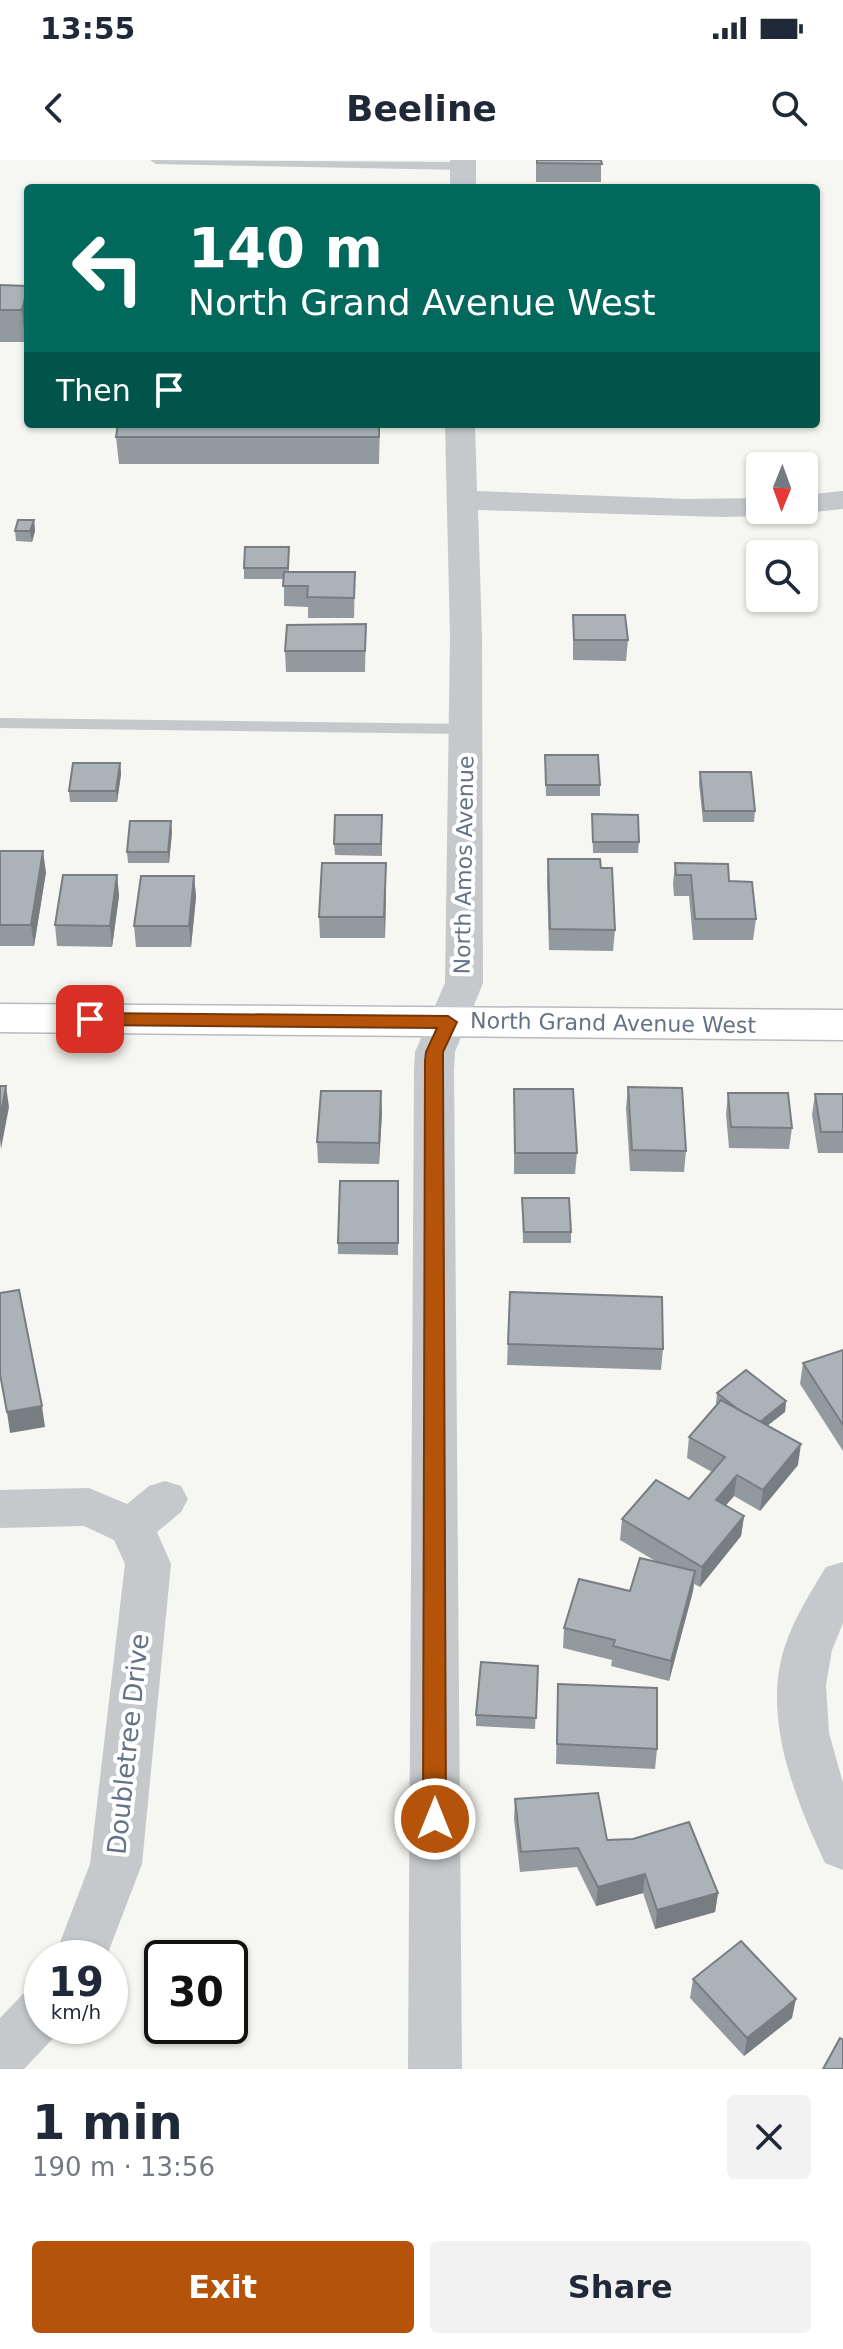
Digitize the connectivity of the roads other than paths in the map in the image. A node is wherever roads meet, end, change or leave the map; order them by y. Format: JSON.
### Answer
{"nodes":[{"id":1,"x":156,"y":160,"type":"edge"},
{"id":2,"x":463,"y":171,"type":"edge"},
{"id":3,"x":460,"y":428,"type":"edge"},
{"id":4,"x":462,"y":500,"type":"junction"},
{"id":5,"x":843,"y":500,"type":"edge"},
{"id":6,"x":818,"y":503,"type":"edge"},
{"id":7,"x":746,"y":508,"type":"edge"},
{"id":8,"x":0,"y":723,"type":"edge"},
{"id":9,"x":465,"y":729,"type":"junction"},
{"id":10,"x":0,"y":1018,"type":"edge"},
{"id":11,"x":448,"y":1022,"type":"junction"},
{"id":12,"x":843,"y":1025,"type":"edge"},
{"id":13,"x":0,"y":1509,"type":"edge"},
{"id":14,"x":843,"y":1581,"type":"edge"},
{"id":15,"x":843,"y":1847,"type":"edge"},
{"id":16,"x":88,"y":1940,"type":"edge"},
{"id":17,"x":24,"y":2031,"type":"edge"},
{"id":18,"x":0,"y":2056,"type":"edge"},
{"id":19,"x":435,"y":2069,"type":"edge"}],
"edges":[{"from":1,"to":2,"type":"lane"},
{"from":3,"to":4,"type":"street","name":"North Amos Avenue"},
{"from":4,"to":7,"type":"street"},
{"from":4,"to":9,"type":"street","name":"North Amos Avenue"},
{"from":5,"to":6,"type":"street"},
{"from":8,"to":9,"type":"lane"},
{"from":9,"to":11,"type":"street","name":"North Amos Avenue"},
{"from":10,"to":11,"type":"main road","name":"North Grand Avenue West"},
{"from":11,"to":12,"type":"main road","name":"North Grand Avenue West"},
{"from":11,"to":19,"type":"street","name":"North Amos Avenue"},
{"from":13,"to":16,"type":"street","name":"Doubletree Drive"},
{"from":14,"to":15,"type":"street"},
{"from":17,"to":18,"type":"street"}]}
